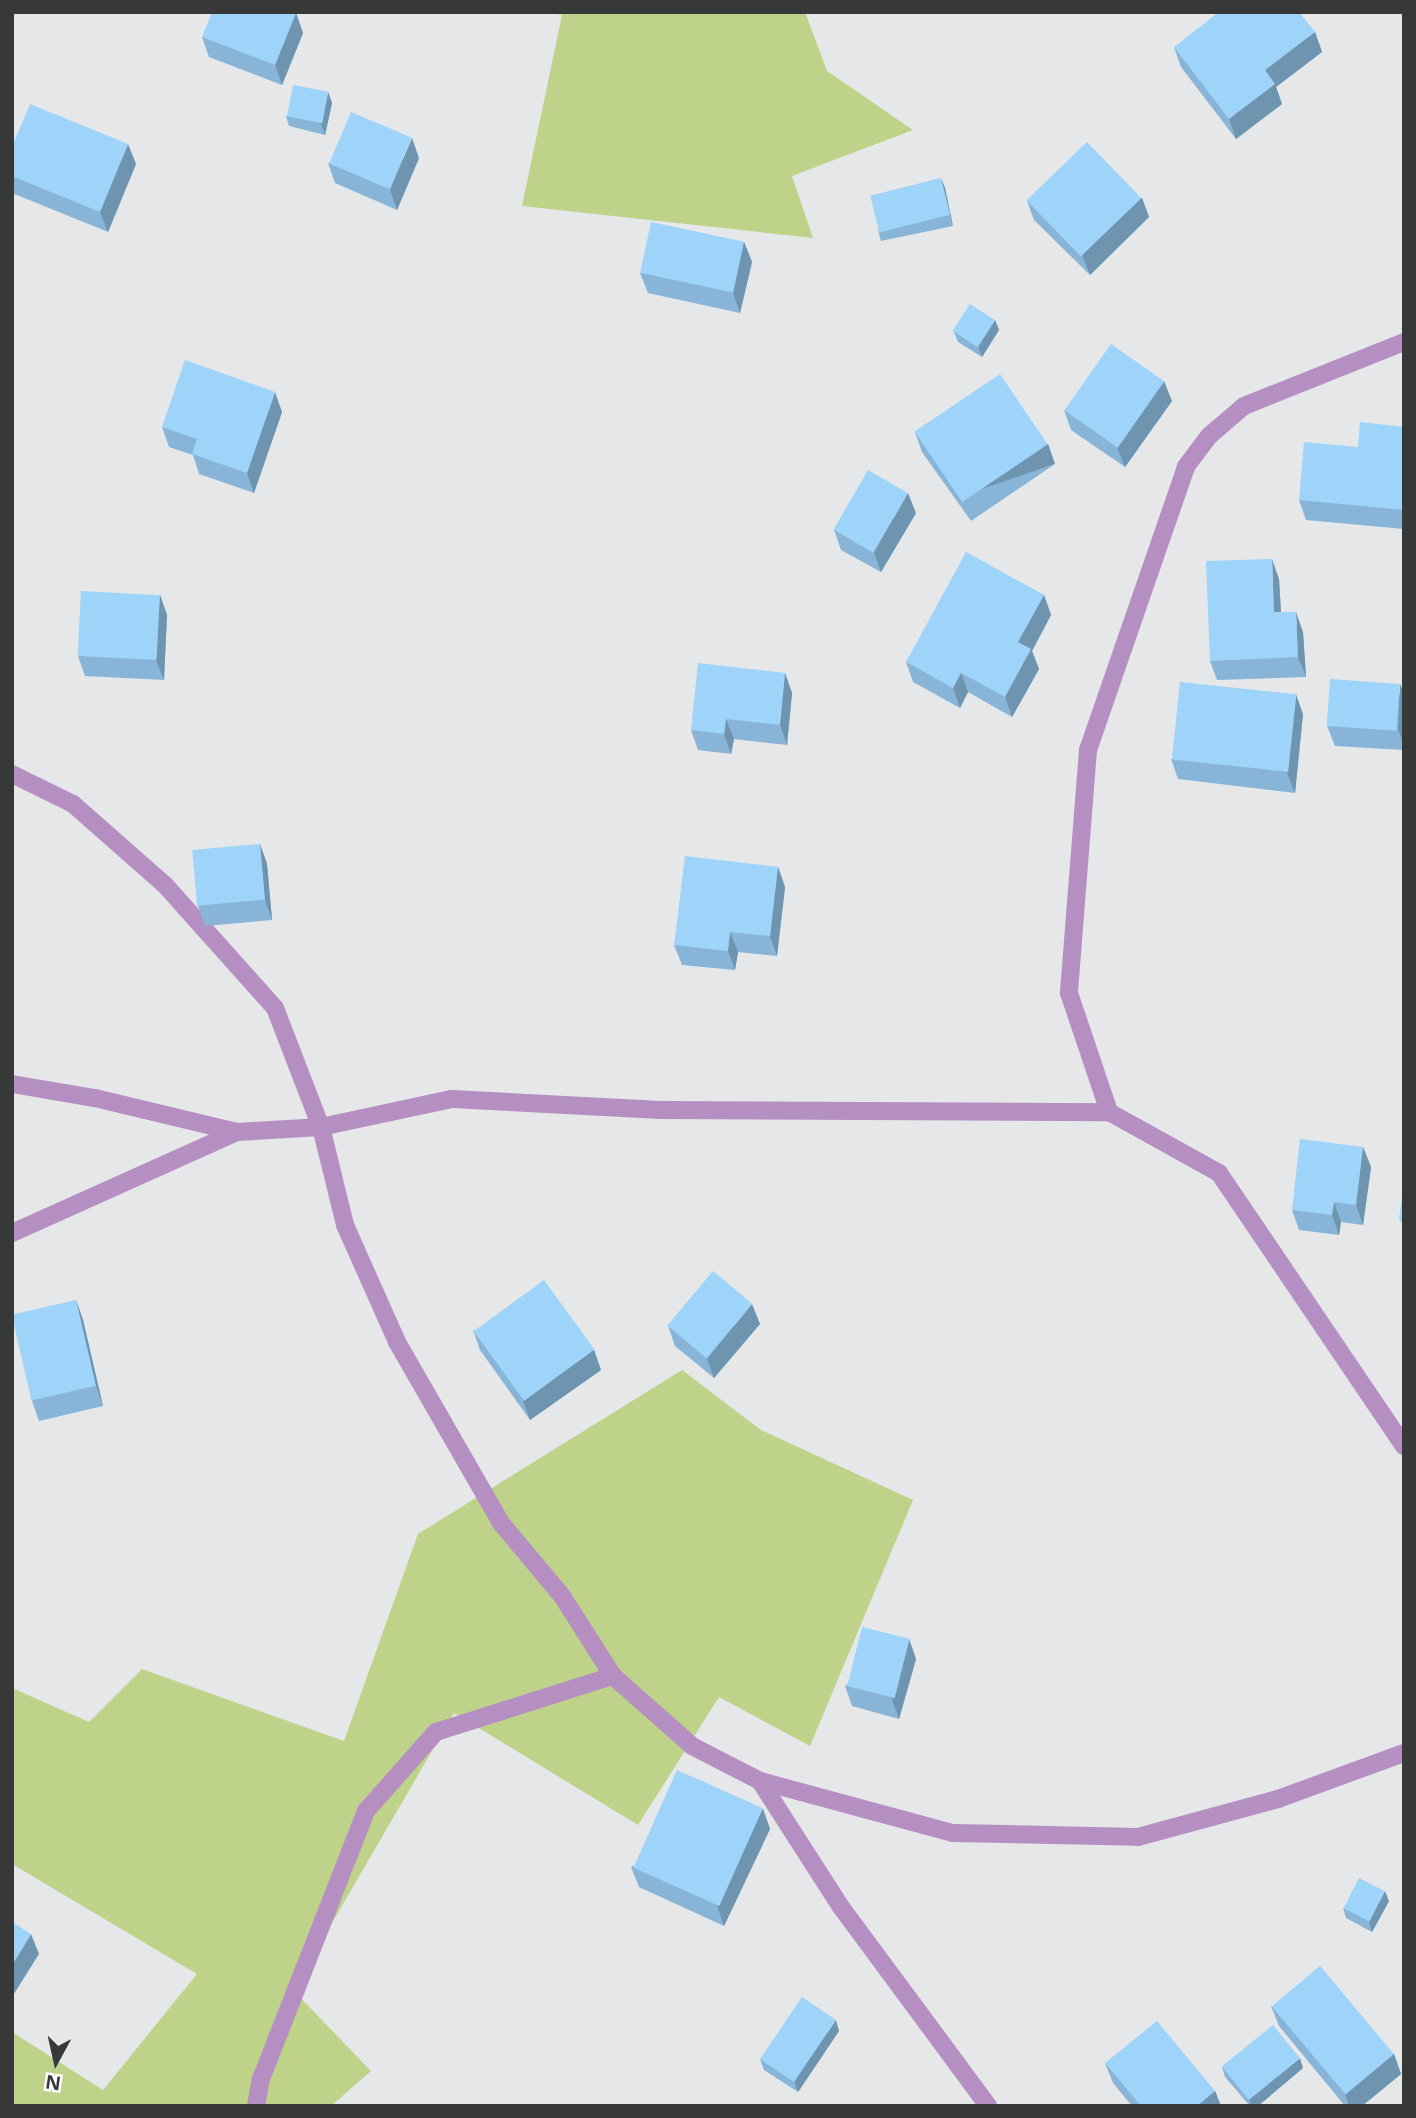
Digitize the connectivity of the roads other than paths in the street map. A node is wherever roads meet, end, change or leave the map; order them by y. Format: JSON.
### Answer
{"nodes":[{"id":1,"x":1404,"y":342,"type":"edge"},
{"id":2,"x":12,"y":774,"type":"edge"},
{"id":3,"x":12,"y":1084,"type":"edge"},
{"id":4,"x":1109,"y":1112,"type":"junction"},
{"id":5,"x":321,"y":1127,"type":"junction"},
{"id":6,"x":237,"y":1132,"type":"junction"},
{"id":7,"x":12,"y":1233,"type":"edge"},
{"id":8,"x":1404,"y":1446,"type":"edge"},
{"id":9,"x":613,"y":1676,"type":"junction"},
{"id":10,"x":1404,"y":1753,"type":"edge"},
{"id":11,"x":760,"y":1781,"type":"junction"},
{"id":12,"x":256,"y":2106,"type":"edge"},
{"id":13,"x":988,"y":2106,"type":"edge"}],
"edges":[{"from":1,"to":4,"type":"street"},
{"from":2,"to":5,"type":"street"},
{"from":3,"to":6,"type":"street"},
{"from":4,"to":5,"type":"street"},
{"from":4,"to":8,"type":"street"},
{"from":5,"to":6,"type":"street"},
{"from":5,"to":9,"type":"street"},
{"from":6,"to":7,"type":"street"},
{"from":9,"to":11,"type":"street"},
{"from":9,"to":12,"type":"street"},
{"from":10,"to":11,"type":"street"},
{"from":11,"to":13,"type":"street"}]}
